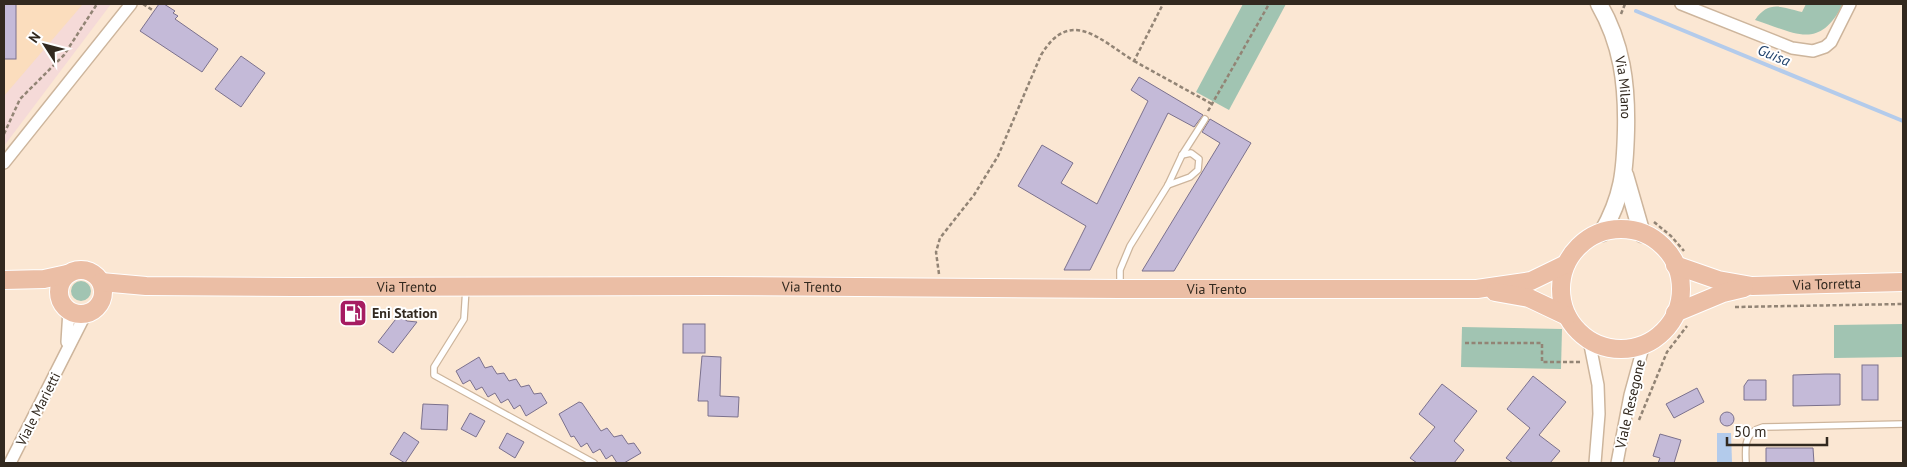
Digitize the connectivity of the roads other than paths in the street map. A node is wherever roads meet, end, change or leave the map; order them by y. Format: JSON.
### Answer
{"nodes":[{"id":1,"x":131,"y":4,"type":"edge"},
{"id":2,"x":1599,"y":4,"type":"edge"},
{"id":3,"x":1681,"y":4,"type":"edge"},
{"id":4,"x":1850,"y":4,"type":"edge"},
{"id":5,"x":1204,"y":119,"type":"road end"},
{"id":6,"x":1182,"y":155,"type":"junction"},
{"id":7,"x":4,"y":163,"type":"edge"},
{"id":8,"x":1625,"y":175,"type":"junction"},
{"id":9,"x":1168,"y":185,"type":"junction"},
{"id":10,"x":1602,"y":233,"type":"junction"},
{"id":11,"x":1642,"y":234,"type":"junction"},
{"id":12,"x":1681,"y":260,"type":"junction"},
{"id":13,"x":1566,"y":264,"type":"junction"},
{"id":14,"x":67,"y":274,"type":"junction"},
{"id":15,"x":4,"y":280,"type":"edge"},
{"id":16,"x":1903,"y":282,"type":"edge"},
{"id":17,"x":466,"y":286,"type":"junction"},
{"id":18,"x":1752,"y":286,"type":"junction"},
{"id":19,"x":4,"y":289,"type":"edge"},
{"id":20,"x":102,"y":289,"type":"junction"},
{"id":21,"x":1120,"y":289,"type":"junction"},
{"id":22,"x":1511,"y":289,"type":"junction"},
{"id":23,"x":72,"y":308,"type":"junction"},
{"id":24,"x":1568,"y":316,"type":"junction"},
{"id":25,"x":1682,"y":318,"type":"junction"},
{"id":26,"x":1589,"y":340,"type":"junction"},
{"id":27,"x":1644,"y":344,"type":"junction"},
{"id":28,"x":66,"y":354,"type":"junction"},
{"id":29,"x":1903,"y":424,"type":"edge"},
{"id":30,"x":10,"y":463,"type":"edge"},
{"id":31,"x":594,"y":463,"type":"edge"},
{"id":32,"x":1595,"y":463,"type":"edge"},
{"id":33,"x":1617,"y":463,"type":"edge"},
{"id":34,"x":1746,"y":463,"type":"edge"}],
"edges":[{"from":1,"to":7,"type":"street"},
{"from":2,"to":8,"type":"street","name":"Via Milano"},
{"from":3,"to":4,"type":"street"},
{"from":5,"to":6,"type":"lane"},
{"from":6,"to":9,"type":"lane"},
{"from":6,"to":9,"type":"lane"},
{"from":8,"to":10,"type":"street"},
{"from":8,"to":11,"type":"street"},
{"from":9,"to":21,"type":"lane"},
{"from":10,"to":11,"type":"main road"},
{"from":10,"to":13,"type":"main road"},
{"from":11,"to":12,"type":"main road"},
{"from":12,"to":18,"type":"main road","name":"Via Torretta"},
{"from":12,"to":25,"type":"main road"},
{"from":13,"to":22,"type":"main road"},
{"from":13,"to":24,"type":"main road"},
{"from":14,"to":15,"type":"main road"},
{"from":14,"to":20,"type":"main road"},
{"from":14,"to":23,"type":"main road"},
{"from":16,"to":18,"type":"main road","name":"Via Torretta"},
{"from":17,"to":20,"type":"main road","name":"Via Trento"},
{"from":17,"to":21,"type":"main road","name":"Via Trento"},
{"from":17,"to":31,"type":"lane"},
{"from":18,"to":25,"type":"main road","name":"Via Torretta"},
{"from":19,"to":23,"type":"main road"},
{"from":20,"to":23,"type":"main road"},
{"from":21,"to":22,"type":"main road","name":"Via Trento"},
{"from":22,"to":24,"type":"main road"},
{"from":23,"to":28,"type":"street","name":"Viale Marietti"},
{"from":23,"to":28,"type":"street","name":"Viale Marietti"},
{"from":24,"to":26,"type":"main road"},
{"from":25,"to":27,"type":"main road"},
{"from":26,"to":27,"type":"main road"},
{"from":26,"to":32,"type":"street","name":"Viale Resegone"},
{"from":27,"to":33,"type":"street","name":"Viale Resegone"},
{"from":28,"to":30,"type":"street","name":"Viale Marietti"},
{"from":29,"to":34,"type":"lane"}]}
